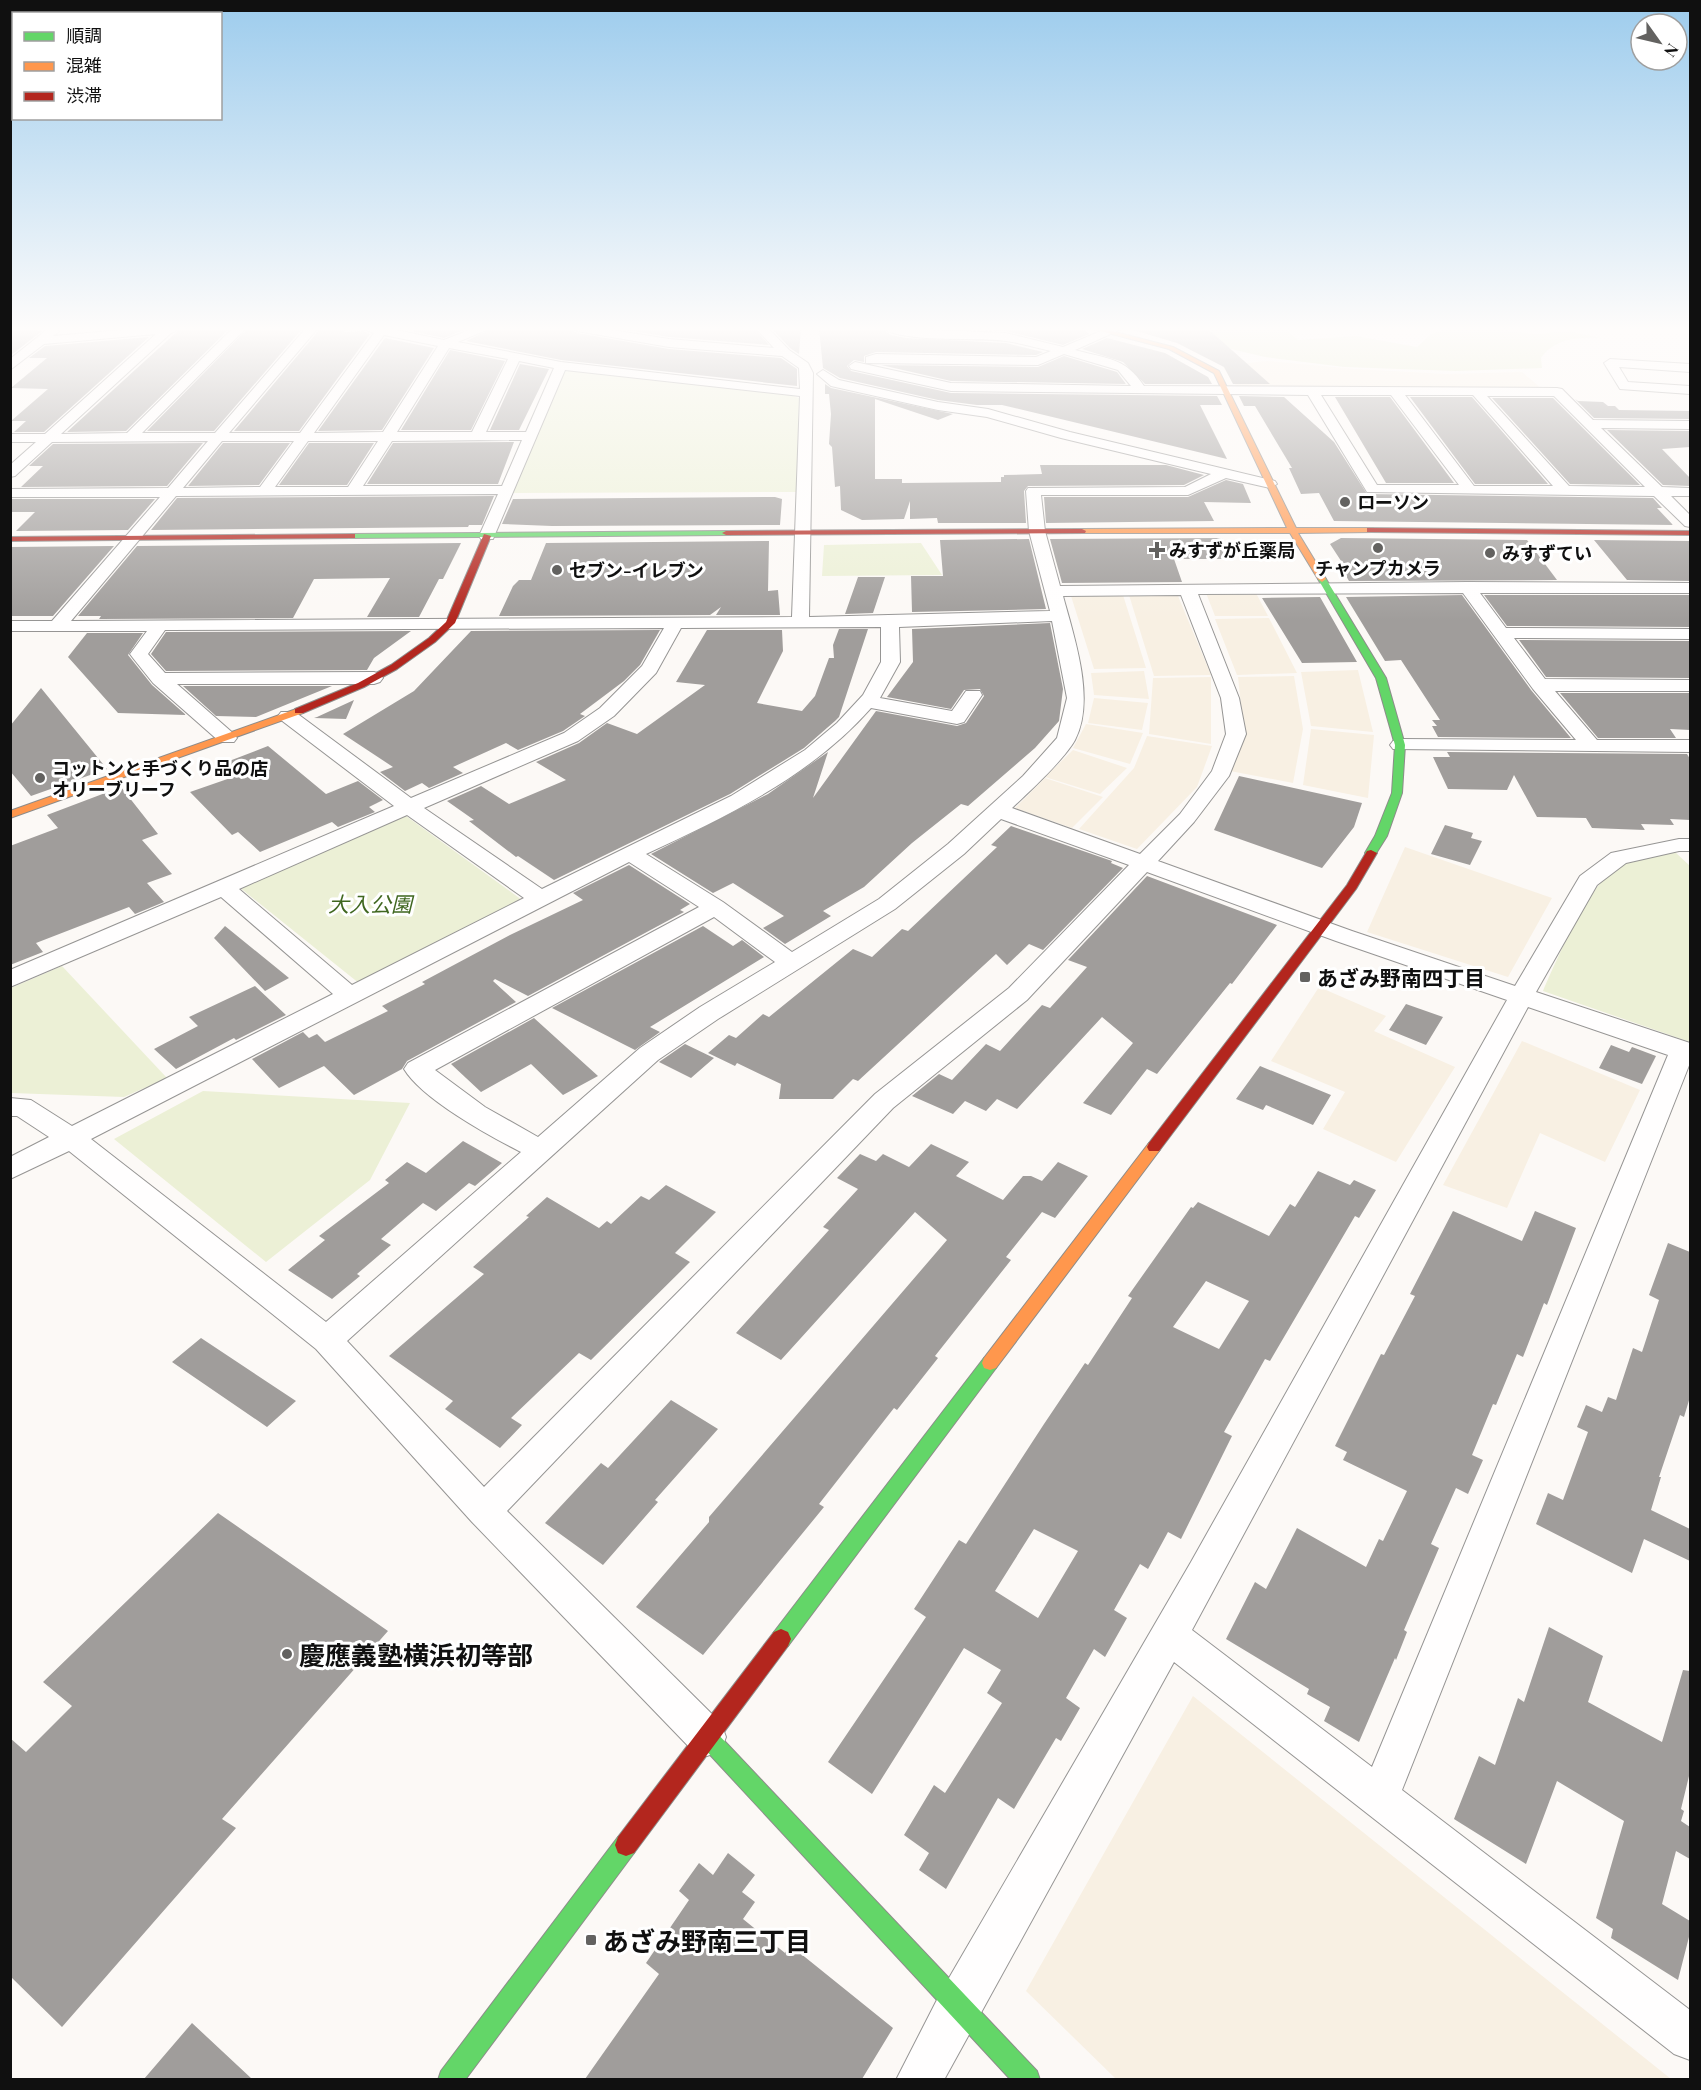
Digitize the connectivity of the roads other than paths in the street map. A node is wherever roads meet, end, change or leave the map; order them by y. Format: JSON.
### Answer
{"nodes":[{"id":1,"x":63,"y":426,"type":"edge"},
{"id":2,"x":142,"y":426,"type":"edge"},
{"id":3,"x":227,"y":426,"type":"edge"},
{"id":4,"x":313,"y":426,"type":"edge"},
{"id":5,"x":395,"y":426,"type":"edge"},
{"id":6,"x":482,"y":426,"type":"edge"},
{"id":7,"x":535,"y":426,"type":"edge"},
{"id":8,"x":806,"y":426,"type":"edge"},
{"id":9,"x":1032,"y":426,"type":"edge"},
{"id":10,"x":1243,"y":426,"type":"edge"},
{"id":11,"x":1333,"y":426,"type":"edge"},
{"id":12,"x":1421,"y":426,"type":"edge"},
{"id":13,"x":1507,"y":426,"type":"edge"},
{"id":14,"x":1592,"y":426,"type":"edge"},
{"id":15,"x":305,"y":436,"type":"junction"},
{"id":16,"x":388,"y":436,"type":"junction"},
{"id":17,"x":477,"y":436,"type":"junction"},
{"id":18,"x":531,"y":436,"type":"junction"},
{"id":19,"x":217,"y":437,"type":"junction"},
{"id":20,"x":10,"y":438,"type":"edge"},
{"id":21,"x":49,"y":438,"type":"junction"},
{"id":22,"x":130,"y":438,"type":"junction"},
{"id":23,"x":10,"y":473,"type":"edge"},
{"id":24,"x":1224,"y":474,"type":"junction"},
{"id":25,"x":1270,"y":484,"type":"junction"},
{"id":26,"x":507,"y":490,"type":"junction"},
{"id":27,"x":1470,"y":490,"type":"junction"},
{"id":28,"x":353,"y":491,"type":"junction"},
{"id":29,"x":1565,"y":491,"type":"junction"},
{"id":30,"x":1658,"y":491,"type":"junction"},
{"id":31,"x":172,"y":492,"type":"junction"},
{"id":32,"x":264,"y":492,"type":"junction"},
{"id":33,"x":1690,"y":492,"type":"edge"},
{"id":34,"x":10,"y":493,"type":"edge"},
{"id":35,"x":1690,"y":523,"type":"edge"},
{"id":36,"x":1292,"y":529,"type":"junction"},
{"id":37,"x":1037,"y":531,"type":"junction"},
{"id":38,"x":1690,"y":533,"type":"edge"},
{"id":39,"x":804,"y":534,"type":"junction"},
{"id":40,"x":487,"y":536,"type":"junction"},
{"id":41,"x":133,"y":538,"type":"junction"},
{"id":42,"x":10,"y":539,"type":"edge"},
{"id":43,"x":1467,"y":587,"type":"junction"},
{"id":44,"x":1187,"y":588,"type":"junction"},
{"id":45,"x":1326,"y":588,"type":"junction"},
{"id":46,"x":1690,"y":588,"type":"edge"},
{"id":47,"x":1053,"y":591,"type":"junction"},
{"id":48,"x":1060,"y":616,"type":"junction"},
{"id":49,"x":800,"y":620,"type":"junction"},
{"id":50,"x":450,"y":622,"type":"junction"},
{"id":51,"x":676,"y":622,"type":"junction"},
{"id":52,"x":890,"y":622,"type":"junction"},
{"id":53,"x":160,"y":625,"type":"junction"},
{"id":54,"x":10,"y":626,"type":"edge"},
{"id":55,"x":58,"y":626,"type":"junction"},
{"id":56,"x":1501,"y":633,"type":"junction"},
{"id":57,"x":1690,"y":634,"type":"edge"},
{"id":58,"x":374,"y":678,"type":"junction"},
{"id":59,"x":160,"y":679,"type":"junction"},
{"id":60,"x":1540,"y":685,"type":"junction"},
{"id":61,"x":1690,"y":685,"type":"edge"},
{"id":62,"x":973,"y":695,"type":"dead end"},
{"id":63,"x":868,"y":702,"type":"junction"},
{"id":64,"x":288,"y":716,"type":"junction"},
{"id":65,"x":227,"y":738,"type":"junction"},
{"id":66,"x":1590,"y":744,"type":"junction"},
{"id":67,"x":1400,"y":745,"type":"junction"},
{"id":68,"x":1690,"y":746,"type":"edge"},
{"id":69,"x":410,"y":807,"type":"junction"},
{"id":70,"x":997,"y":810,"type":"junction"},
{"id":71,"x":11,"y":814,"type":"edge"},
{"id":72,"x":1687,"y":848,"type":"edge"},
{"id":73,"x":630,"y":853,"type":"junction"},
{"id":74,"x":1145,"y":863,"type":"junction"},
{"id":75,"x":223,"y":887,"type":"junction"},
{"id":76,"x":541,"y":899,"type":"junction"},
{"id":77,"x":715,"y":907,"type":"junction"},
{"id":78,"x":1320,"y":927,"type":"junction"},
{"id":79,"x":791,"y":963,"type":"junction"},
{"id":80,"x":10,"y":979,"type":"edge"},
{"id":81,"x":350,"y":996,"type":"junction"},
{"id":82,"x":1521,"y":997,"type":"junction"},
{"id":83,"x":1687,"y":1052,"type":"edge"},
{"id":84,"x":10,"y":1107,"type":"edge"},
{"id":85,"x":70,"y":1138,"type":"junction"},
{"id":86,"x":541,"y":1150,"type":"junction"},
{"id":87,"x":10,"y":1169,"type":"edge"},
{"id":88,"x":327,"y":1340,"type":"junction"},
{"id":89,"x":484,"y":1511,"type":"junction"},
{"id":90,"x":1168,"y":1634,"type":"junction"},
{"id":91,"x":707,"y":1737,"type":"junction"},
{"id":92,"x":1380,"y":1796,"type":"junction"},
{"id":93,"x":958,"y":2006,"type":"junction"},
{"id":94,"x":1690,"y":2038,"type":"edge"},
{"id":95,"x":450,"y":2079,"type":"edge"},
{"id":96,"x":919,"y":2079,"type":"edge"},
{"id":97,"x":1028,"y":2079,"type":"edge"}],
"edges":[{"from":1,"to":21,"type":"street"},
{"from":2,"to":22,"type":"street"},
{"from":3,"to":19,"type":"street"},
{"from":4,"to":15,"type":"street"},
{"from":5,"to":16,"type":"street"},
{"from":6,"to":17,"type":"street"},
{"from":7,"to":18,"type":"street"},
{"from":8,"to":39,"type":"street"},
{"from":9,"to":24,"type":"street"},
{"from":10,"to":25,"type":"street"},
{"from":11,"to":27,"type":"street"},
{"from":12,"to":27,"type":"street"},
{"from":13,"to":29,"type":"street"},
{"from":14,"to":30,"type":"street"},
{"from":15,"to":16,"type":"street"},
{"from":15,"to":19,"type":"street"},
{"from":15,"to":32,"type":"street"},
{"from":16,"to":17,"type":"street"},
{"from":16,"to":28,"type":"street"},
{"from":17,"to":18,"type":"street"},
{"from":18,"to":26,"type":"street"},
{"from":19,"to":22,"type":"street"},
{"from":19,"to":31,"type":"street"},
{"from":20,"to":21,"type":"street"},
{"from":21,"to":22,"type":"street"},
{"from":21,"to":23,"type":"street"},
{"from":24,"to":25,"type":"street"},
{"from":24,"to":37,"type":"street"},
{"from":25,"to":36,"type":"street"},
{"from":26,"to":28,"type":"street"},
{"from":26,"to":40,"type":"street"},
{"from":27,"to":29,"type":"street"},
{"from":28,"to":32,"type":"street"},
{"from":29,"to":30,"type":"street"},
{"from":30,"to":33,"type":"street"},
{"from":30,"to":35,"type":"street"},
{"from":31,"to":32,"type":"street"},
{"from":31,"to":34,"type":"street"},
{"from":31,"to":41,"type":"street"},
{"from":36,"to":37,"type":"street"},
{"from":36,"to":38,"type":"street"},
{"from":36,"to":45,"type":"street"},
{"from":37,"to":39,"type":"street"},
{"from":37,"to":47,"type":"street"},
{"from":39,"to":40,"type":"street"},
{"from":39,"to":49,"type":"street"},
{"from":40,"to":41,"type":"street"},
{"from":40,"to":50,"type":"street"},
{"from":41,"to":42,"type":"street"},
{"from":41,"to":55,"type":"street"},
{"from":43,"to":45,"type":"street"},
{"from":43,"to":46,"type":"street"},
{"from":43,"to":56,"type":"street"},
{"from":44,"to":45,"type":"street"},
{"from":44,"to":47,"type":"street"},
{"from":44,"to":74,"type":"street"},
{"from":45,"to":67,"type":"street"},
{"from":47,"to":48,"type":"street"},
{"from":48,"to":52,"type":"street"},
{"from":48,"to":70,"type":"street"},
{"from":49,"to":51,"type":"street"},
{"from":49,"to":52,"type":"street"},
{"from":50,"to":51,"type":"street"},
{"from":50,"to":53,"type":"street"},
{"from":50,"to":58,"type":"street"},
{"from":51,"to":69,"type":"street"},
{"from":52,"to":63,"type":"street"},
{"from":53,"to":55,"type":"street"},
{"from":53,"to":59,"type":"street"},
{"from":54,"to":55,"type":"street"},
{"from":56,"to":57,"type":"street"},
{"from":56,"to":60,"type":"street"},
{"from":58,"to":59,"type":"street"},
{"from":58,"to":64,"type":"street"},
{"from":59,"to":65,"type":"street"},
{"from":60,"to":61,"type":"street"},
{"from":60,"to":66,"type":"street"},
{"from":62,"to":63,"type":"street"},
{"from":63,"to":73,"type":"street"},
{"from":64,"to":65,"type":"street"},
{"from":64,"to":69,"type":"street"},
{"from":65,"to":71,"type":"street"},
{"from":66,"to":67,"type":"street"},
{"from":66,"to":68,"type":"street"},
{"from":67,"to":78,"type":"street"},
{"from":69,"to":75,"type":"street"},
{"from":69,"to":76,"type":"street"},
{"from":70,"to":74,"type":"street"},
{"from":70,"to":79,"type":"street"},
{"from":72,"to":82,"type":"street"},
{"from":73,"to":76,"type":"street"},
{"from":73,"to":77,"type":"street"},
{"from":74,"to":78,"type":"street"},
{"from":74,"to":89,"type":"street"},
{"from":75,"to":80,"type":"street"},
{"from":75,"to":81,"type":"street"},
{"from":76,"to":81,"type":"street"},
{"from":77,"to":79,"type":"street"},
{"from":77,"to":86,"type":"street"},
{"from":78,"to":82,"type":"street"},
{"from":78,"to":91,"type":"street"},
{"from":79,"to":86,"type":"street"},
{"from":81,"to":85,"type":"street"},
{"from":82,"to":83,"type":"street"},
{"from":82,"to":90,"type":"street"},
{"from":83,"to":92,"type":"street"},
{"from":84,"to":85,"type":"street"},
{"from":85,"to":87,"type":"street"},
{"from":85,"to":88,"type":"street"},
{"from":86,"to":88,"type":"street"},
{"from":88,"to":89,"type":"street"},
{"from":89,"to":91,"type":"street"},
{"from":90,"to":92,"type":"street"},
{"from":90,"to":93,"type":"street"},
{"from":91,"to":93,"type":"street"},
{"from":91,"to":95,"type":"street"},
{"from":92,"to":94,"type":"street"},
{"from":93,"to":96,"type":"street"},
{"from":93,"to":97,"type":"street"}]}
